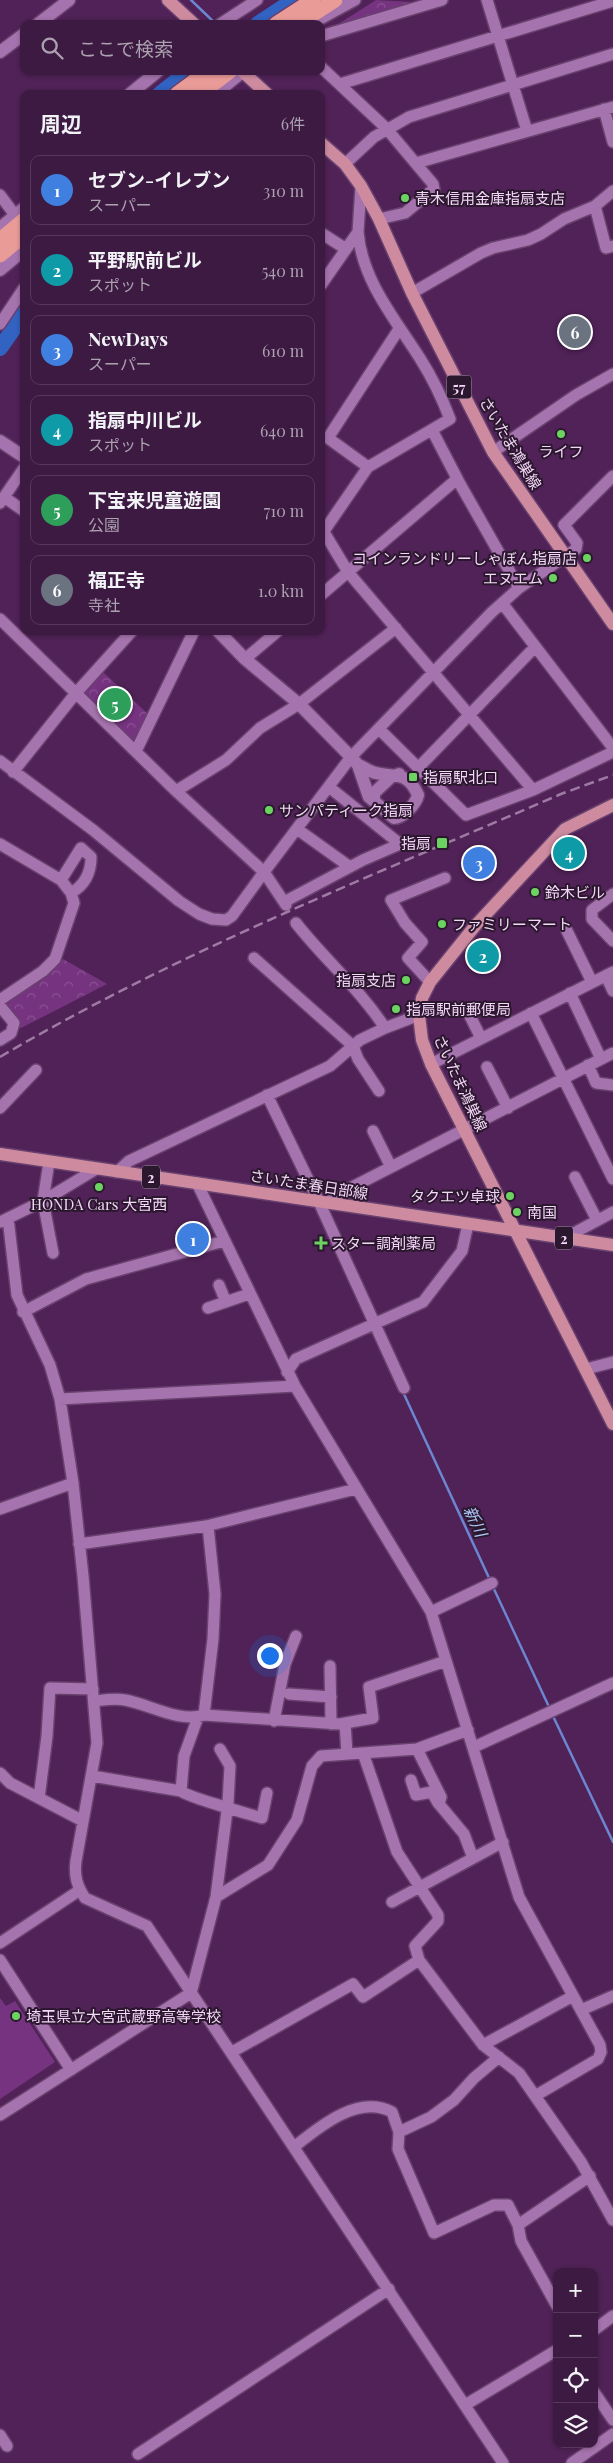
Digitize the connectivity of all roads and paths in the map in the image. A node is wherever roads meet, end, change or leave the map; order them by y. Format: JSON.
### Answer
{"nodes":[{"id":1,"x":69,"y":0,"type":"edge"},
{"id":2,"x":168,"y":0,"type":"edge"},
{"id":3,"x":257,"y":0,"type":"edge"},
{"id":4,"x":313,"y":0,"type":"edge"},
{"id":5,"x":335,"y":0,"type":"edge"},
{"id":6,"x":355,"y":0,"type":"edge"},
{"id":7,"x":442,"y":0,"type":"edge"},
{"id":8,"x":487,"y":0,"type":"edge"},
{"id":9,"x":613,"y":1,"type":"edge"},
{"id":10,"x":43,"y":20,"type":"edge"},
{"id":11,"x":190,"y":20,"type":"edge"},
{"id":12,"x":226,"y":20,"type":"edge"},
{"id":13,"x":282,"y":20,"type":"edge"},
{"id":14,"x":304,"y":20,"type":"edge"},
{"id":15,"x":318,"y":20,"type":"edge"},
{"id":16,"x":325,"y":35,"type":"edge"},
{"id":17,"x":498,"y":36,"type":"junction"},
{"id":18,"x":20,"y":37,"type":"edge"},
{"id":19,"x":0,"y":52,"type":"edge"},
{"id":20,"x":613,"y":54,"type":"edge"},
{"id":21,"x":325,"y":71,"type":"edge"},
{"id":22,"x":153,"y":75,"type":"edge"},
{"id":23,"x":203,"y":75,"type":"edge"},
{"id":24,"x":232,"y":75,"type":"edge"},
{"id":25,"x":235,"y":75,"type":"edge"},
{"id":26,"x":244,"y":75,"type":"edge"},
{"id":27,"x":340,"y":84,"type":"junction"},
{"id":28,"x":513,"y":85,"type":"junction"},
{"id":29,"x":135,"y":90,"type":"edge"},
{"id":30,"x":182,"y":90,"type":"edge"},
{"id":31,"x":207,"y":90,"type":"edge"},
{"id":32,"x":219,"y":90,"type":"edge"},
{"id":33,"x":262,"y":90,"type":"edge"},
{"id":34,"x":609,"y":108,"type":"edge"},
{"id":35,"x":386,"y":128,"type":"junction"},
{"id":36,"x":527,"y":131,"type":"junction"},
{"id":37,"x":613,"y":142,"type":"edge"},
{"id":38,"x":325,"y":146,"type":"edge"},
{"id":39,"x":416,"y":163,"type":"junction"},
{"id":40,"x":345,"y":164,"type":"junction"},
{"id":41,"x":361,"y":186,"type":"junction"},
{"id":42,"x":613,"y":191,"type":"edge"},
{"id":43,"x":0,"y":195,"type":"edge"},
{"id":44,"x":595,"y":206,"type":"junction"},
{"id":45,"x":20,"y":214,"type":"edge"},
{"id":46,"x":20,"y":216,"type":"edge"},
{"id":47,"x":20,"y":216,"type":"edge"},
{"id":48,"x":379,"y":219,"type":"junction"},
{"id":49,"x":0,"y":228,"type":"edge"},
{"id":50,"x":358,"y":232,"type":"junction"},
{"id":51,"x":325,"y":235,"type":"edge"},
{"id":52,"x":20,"y":238,"type":"edge"},
{"id":53,"x":0,"y":240,"type":"edge"},
{"id":54,"x":613,"y":246,"type":"edge"},
{"id":55,"x":346,"y":248,"type":"junction"},
{"id":56,"x":20,"y":253,"type":"edge"},
{"id":57,"x":0,"y":255,"type":"edge"},
{"id":58,"x":0,"y":270,"type":"edge"},
{"id":59,"x":325,"y":279,"type":"edge"},
{"id":60,"x":412,"y":293,"type":"junction"},
{"id":61,"x":20,"y":294,"type":"edge"},
{"id":62,"x":0,"y":324,"type":"edge"},
{"id":63,"x":399,"y":329,"type":"junction"},
{"id":64,"x":613,"y":374,"type":"edge"},
{"id":65,"x":432,"y":430,"type":"junction"},
{"id":66,"x":0,"y":441,"type":"edge"},
{"id":67,"x":493,"y":452,"type":"junction"},
{"id":68,"x":20,"y":454,"type":"edge"},
{"id":69,"x":368,"y":466,"type":"junction"},
{"id":70,"x":20,"y":474,"type":"edge"},
{"id":71,"x":613,"y":476,"type":"edge"},
{"id":72,"x":458,"y":479,"type":"junction"},
{"id":73,"x":2,"y":500,"type":"edge"},
{"id":74,"x":20,"y":509,"type":"edge"},
{"id":75,"x":325,"y":525,"type":"edge"},
{"id":76,"x":325,"y":534,"type":"edge"},
{"id":77,"x":564,"y":556,"type":"junction"},
{"id":78,"x":348,"y":572,"type":"junction"},
{"id":79,"x":519,"y":588,"type":"junction"},
{"id":80,"x":325,"y":592,"type":"edge"},
{"id":81,"x":502,"y":603,"type":"junction"},
{"id":82,"x":0,"y":619,"type":"edge"},
{"id":83,"x":613,"y":624,"type":"edge"},
{"id":84,"x":396,"y":628,"type":"junction"},
{"id":85,"x":128,"y":635,"type":"edge"},
{"id":86,"x":192,"y":635,"type":"edge"},
{"id":87,"x":222,"y":635,"type":"edge"},
{"id":88,"x":273,"y":635,"type":"edge"},
{"id":89,"x":535,"y":647,"type":"junction"},
{"id":90,"x":245,"y":659,"type":"junction"},
{"id":91,"x":434,"y":674,"type":"junction"},
{"id":92,"x":76,"y":693,"type":"junction"},
{"id":93,"x":299,"y":704,"type":"junction"},
{"id":94,"x":470,"y":716,"type":"junction"},
{"id":95,"x":379,"y":729,"type":"junction"},
{"id":96,"x":613,"y":748,"type":"edge"},
{"id":97,"x":136,"y":751,"type":"junction"},
{"id":98,"x":613,"y":752,"type":"edge"},
{"id":99,"x":0,"y":761,"type":"edge"},
{"id":100,"x":355,"y":761,"type":"junction"},
{"id":101,"x":418,"y":768,"type":"junction"},
{"id":102,"x":14,"y":772,"type":"junction"},
{"id":103,"x":399,"y":774,"type":"junction"},
{"id":104,"x":329,"y":787,"type":"junction"},
{"id":105,"x":533,"y":790,"type":"junction"},
{"id":106,"x":176,"y":791,"type":"junction"},
{"id":107,"x":374,"y":801,"type":"junction"},
{"id":108,"x":613,"y":805,"type":"edge"},
{"id":109,"x":297,"y":829,"type":"junction"},
{"id":110,"x":93,"y":830,"type":"junction"},
{"id":111,"x":0,"y":844,"type":"edge"},
{"id":112,"x":81,"y":848,"type":"junction"},
{"id":113,"x":350,"y":868,"type":"junction"},
{"id":114,"x":264,"y":872,"type":"junction"},
{"id":115,"x":445,"y":878,"type":"dead end"},
{"id":116,"x":61,"y":880,"type":"junction"},
{"id":117,"x":71,"y":893,"type":"junction"},
{"id":118,"x":613,"y":894,"type":"edge"},
{"id":119,"x":296,"y":922,"type":"dead end"},
{"id":120,"x":567,"y":931,"type":"dead end"},
{"id":121,"x":613,"y":941,"type":"edge"},
{"id":122,"x":254,"y":958,"type":"dead end"},
{"id":123,"x":609,"y":974,"type":"edge"},
{"id":124,"x":430,"y":982,"type":"junction"},
{"id":125,"x":592,"y":982,"type":"junction"},
{"id":126,"x":613,"y":991,"type":"edge"},
{"id":127,"x":570,"y":993,"type":"junction"},
{"id":128,"x":0,"y":1000,"type":"edge"},
{"id":129,"x":0,"y":1006,"type":"edge"},
{"id":130,"x":531,"y":1013,"type":"junction"},
{"id":131,"x":469,"y":1014,"type":"dead end"},
{"id":132,"x":419,"y":1015,"type":"junction"},
{"id":133,"x":385,"y":1028,"type":"junction"},
{"id":134,"x":481,"y":1038,"type":"junction"},
{"id":135,"x":0,"y":1040,"type":"edge"},
{"id":136,"x":353,"y":1046,"type":"junction"},
{"id":137,"x":613,"y":1053,"type":"edge"},
{"id":138,"x":601,"y":1059,"type":"junction"},
{"id":139,"x":431,"y":1064,"type":"junction"},
{"id":140,"x":588,"y":1065,"type":"junction"},
{"id":141,"x":487,"y":1067,"type":"dead end"},
{"id":142,"x":36,"y":1070,"type":"dead end"},
{"id":143,"x":562,"y":1078,"type":"junction"},
{"id":144,"x":613,"y":1085,"type":"edge"},
{"id":145,"x":379,"y":1091,"type":"dead end"},
{"id":146,"x":267,"y":1095,"type":"junction"},
{"id":147,"x":0,"y":1108,"type":"edge"},
{"id":148,"x":508,"y":1108,"type":"junction"},
{"id":149,"x":464,"y":1130,"type":"junction"},
{"id":150,"x":373,"y":1131,"type":"dead end"},
{"id":151,"x":0,"y":1154,"type":"edge"},
{"id":152,"x":49,"y":1162,"type":"junction"},
{"id":153,"x":391,"y":1167,"type":"junction"},
{"id":154,"x":96,"y":1169,"type":"junction"},
{"id":155,"x":117,"y":1172,"type":"junction"},
{"id":156,"x":574,"y":1177,"type":"dead end"},
{"id":157,"x":613,"y":1179,"type":"edge"},
{"id":158,"x":196,"y":1183,"type":"junction"},
{"id":159,"x":43,"y":1201,"type":"junction"},
{"id":160,"x":324,"y":1202,"type":"junction"},
{"id":161,"x":613,"y":1212,"type":"edge"},
{"id":162,"x":4,"y":1220,"type":"edge"},
{"id":163,"x":596,"y":1220,"type":"junction"},
{"id":164,"x":468,"y":1224,"type":"junction"},
{"id":165,"x":515,"y":1232,"type":"junction"},
{"id":166,"x":569,"y":1239,"type":"junction"},
{"id":167,"x":224,"y":1241,"type":"junction"},
{"id":168,"x":613,"y":1245,"type":"edge"},
{"id":169,"x":52,"y":1253,"type":"dead end"},
{"id":170,"x":219,"y":1285,"type":"dead end"},
{"id":171,"x":249,"y":1294,"type":"junction"},
{"id":172,"x":226,"y":1302,"type":"junction"},
{"id":173,"x":208,"y":1308,"type":"dead end"},
{"id":174,"x":23,"y":1312,"type":"junction"},
{"id":175,"x":374,"y":1323,"type":"junction"},
{"id":176,"x":613,"y":1362,"type":"edge"},
{"id":177,"x":586,"y":1369,"type":"junction"},
{"id":178,"x":287,"y":1372,"type":"junction"},
{"id":179,"x":295,"y":1386,"type":"junction"},
{"id":180,"x":404,"y":1388,"type":"dead end"},
{"id":181,"x":60,"y":1399,"type":"junction"},
{"id":182,"x":613,"y":1424,"type":"edge"},
{"id":183,"x":73,"y":1483,"type":"junction"},
{"id":184,"x":356,"y":1489,"type":"junction"},
{"id":185,"x":0,"y":1509,"type":"edge"},
{"id":186,"x":208,"y":1526,"type":"junction"},
{"id":187,"x":79,"y":1544,"type":"junction"},
{"id":188,"x":492,"y":1583,"type":"dead end"},
{"id":189,"x":431,"y":1612,"type":"junction"},
{"id":190,"x":296,"y":1636,"type":"dead end"},
{"id":191,"x":446,"y":1661,"type":"junction"},
{"id":192,"x":330,"y":1666,"type":"dead end"},
{"id":193,"x":613,"y":1683,"type":"edge"},
{"id":194,"x":289,"y":1694,"type":"dead end"},
{"id":195,"x":93,"y":1695,"type":"junction"},
{"id":196,"x":330,"y":1697,"type":"junction"},
{"id":197,"x":201,"y":1716,"type":"junction"},
{"id":198,"x":274,"y":1721,"type":"junction"},
{"id":199,"x":346,"y":1723,"type":"junction"},
{"id":200,"x":331,"y":1724,"type":"junction"},
{"id":201,"x":468,"y":1730,"type":"junction"},
{"id":202,"x":474,"y":1747,"type":"junction"},
{"id":203,"x":220,"y":1749,"type":"dead end"},
{"id":204,"x":416,"y":1749,"type":"junction"},
{"id":205,"x":363,"y":1753,"type":"junction"},
{"id":206,"x":347,"y":1754,"type":"junction"},
{"id":207,"x":0,"y":1773,"type":"edge"},
{"id":208,"x":92,"y":1776,"type":"junction"},
{"id":209,"x":412,"y":1780,"type":"dead end"},
{"id":210,"x":181,"y":1791,"type":"junction"},
{"id":211,"x":268,"y":1793,"type":"dead end"},
{"id":212,"x":39,"y":1798,"type":"junction"},
{"id":213,"x":439,"y":1804,"type":"junction"},
{"id":214,"x":227,"y":1807,"type":"junction"},
{"id":215,"x":83,"y":1821,"type":"junction"},
{"id":216,"x":503,"y":1842,"type":"junction"},
{"id":217,"x":473,"y":1858,"type":"junction"},
{"id":218,"x":420,"y":1887,"type":"junction"},
{"id":219,"x":80,"y":1890,"type":"junction"},
{"id":220,"x":216,"y":1897,"type":"junction"},
{"id":221,"x":392,"y":1902,"type":"dead end"},
{"id":222,"x":0,"y":1943,"type":"edge"},
{"id":223,"x":0,"y":1960,"type":"edge"},
{"id":224,"x":419,"y":1960,"type":"junction"},
{"id":225,"x":191,"y":1993,"type":"junction"},
{"id":226,"x":573,"y":1996,"type":"junction"},
{"id":227,"x":613,"y":1996,"type":"edge"},
{"id":228,"x":581,"y":2010,"type":"junction"},
{"id":229,"x":482,"y":2045,"type":"junction"},
{"id":230,"x":232,"y":2052,"type":"junction"},
{"id":231,"x":499,"y":2057,"type":"junction"},
{"id":232,"x":71,"y":2070,"type":"junction"},
{"id":233,"x":535,"y":2096,"type":"junction"},
{"id":234,"x":0,"y":2115,"type":"edge"},
{"id":235,"x":399,"y":2132,"type":"junction"},
{"id":236,"x":294,"y":2147,"type":"junction"},
{"id":237,"x":590,"y":2176,"type":"junction"},
{"id":238,"x":613,"y":2220,"type":"edge"},
{"id":239,"x":518,"y":2226,"type":"junction"},
{"id":240,"x":389,"y":2289,"type":"junction"},
{"id":241,"x":553,"y":2299,"type":"edge"},
{"id":242,"x":613,"y":2316,"type":"edge"},
{"id":243,"x":598,"y":2327,"type":"edge"},
{"id":244,"x":553,"y":2352,"type":"edge"},
{"id":245,"x":598,"y":2397,"type":"edge"},
{"id":246,"x":465,"y":2405,"type":"junction"},
{"id":247,"x":612,"y":2416,"type":"edge"},
{"id":248,"x":613,"y":2434,"type":"edge"},
{"id":249,"x":0,"y":2435,"type":"edge"},
{"id":250,"x":7,"y":2446,"type":"dead end"},
{"id":251,"x":138,"y":2454,"type":"dead end"},
{"id":252,"x":503,"y":2463,"type":"edge"},
{"id":253,"x":572,"y":2463,"type":"edge"}],
"edges":[{"from":1,"to":10,"type":"street"},
{"from":2,"to":11,"type":"main road"},
{"from":3,"to":12,"type":"street"},
{"from":4,"to":13,"type":"highway"},
{"from":5,"to":14,"type":"highway"},
{"from":6,"to":15,"type":"street"},
{"from":7,"to":16,"type":"street"},
{"from":8,"to":17,"type":"street"},
{"from":9,"to":17,"type":"street"},
{"from":17,"to":27,"type":"street"},
{"from":17,"to":28,"type":"street"},
{"from":18,"to":19,"type":"street"},
{"from":20,"to":28,"type":"street"},
{"from":21,"to":27,"type":"street"},
{"from":22,"to":29,"type":"street"},
{"from":23,"to":30,"type":"highway"},
{"from":24,"to":31,"type":"highway"},
{"from":25,"to":32,"type":"street"},
{"from":26,"to":33,"type":"main road"},
{"from":27,"to":35,"type":"street"},
{"from":28,"to":35,"type":"street"},
{"from":28,"to":36,"type":"street"},
{"from":34,"to":36,"type":"street"},
{"from":34,"to":37,"type":"street"},
{"from":35,"to":39,"type":"street"},
{"from":35,"to":40,"type":"street"},
{"from":36,"to":39,"type":"street"},
{"from":38,"to":40,"type":"main road","name":"さいたま鴻巣線","number":"57"},
{"from":39,"to":48,"type":"street"},
{"from":40,"to":41,"type":"main road","name":"さいたま鴻巣線","number":"57"},
{"from":41,"to":48,"type":"main road","name":"さいたま鴻巣線","number":"57"},
{"from":41,"to":50,"type":"street"},
{"from":42,"to":44,"type":"street"},
{"from":43,"to":45,"type":"street"},
{"from":44,"to":54,"type":"street"},
{"from":44,"to":60,"type":"street"},
{"from":46,"to":49,"type":"street"},
{"from":47,"to":53,"type":"highway"},
{"from":48,"to":60,"type":"main road","name":"さいたま鴻巣線","number":"57"},
{"from":50,"to":55,"type":"street"},
{"from":50,"to":63,"type":"street"},
{"from":51,"to":55,"type":"street"},
{"from":52,"to":57,"type":"highway"},
{"from":55,"to":59,"type":"street"},
{"from":56,"to":58,"type":"street"},
{"from":60,"to":67,"type":"main road","name":"さいたま鴻巣線","number":"57"},
{"from":61,"to":62,"type":"street"},
{"from":63,"to":65,"type":"street"},
{"from":63,"to":69,"type":"street"},
{"from":64,"to":67,"type":"street"},
{"from":65,"to":69,"type":"street"},
{"from":65,"to":72,"type":"street"},
{"from":66,"to":68,"type":"street"},
{"from":67,"to":77,"type":"main road","name":"さいたま鴻巣線","number":"57"},
{"from":69,"to":75,"type":"street"},
{"from":70,"to":73,"type":"street"},
{"from":71,"to":77,"type":"street"},
{"from":72,"to":78,"type":"street"},
{"from":72,"to":79,"type":"street"},
{"from":73,"to":74,"type":"street"},
{"from":76,"to":78,"type":"street"},
{"from":77,"to":79,"type":"street"},
{"from":77,"to":83,"type":"main road","name":"さいたま鴻巣線","number":"57"},
{"from":78,"to":80,"type":"street"},
{"from":78,"to":84,"type":"street"},
{"from":79,"to":81,"type":"street"},
{"from":81,"to":89,"type":"street"},
{"from":81,"to":91,"type":"street"},
{"from":82,"to":92,"type":"street"},
{"from":84,"to":91,"type":"street"},
{"from":84,"to":93,"type":"street"},
{"from":85,"to":92,"type":"street"},
{"from":86,"to":97,"type":"street"},
{"from":87,"to":90,"type":"street"},
{"from":88,"to":90,"type":"street"},
{"from":89,"to":94,"type":"street"},
{"from":89,"to":96,"type":"street"},
{"from":90,"to":93,"type":"street"},
{"from":91,"to":94,"type":"street"},
{"from":91,"to":95,"type":"street"},
{"from":92,"to":97,"type":"street"},
{"from":92,"to":102,"type":"street"},
{"from":93,"to":100,"type":"street"},
{"from":93,"to":106,"type":"street"},
{"from":94,"to":101,"type":"street"},
{"from":94,"to":105,"type":"street"},
{"from":95,"to":100,"type":"street"},
{"from":95,"to":101,"type":"street"},
{"from":97,"to":106,"type":"street"},
{"from":98,"to":105,"type":"street"},
{"from":99,"to":102,"type":"street"},
{"from":100,"to":103,"type":"street"},
{"from":100,"to":104,"type":"street"},
{"from":100,"to":107,"type":"street"},
{"from":101,"to":105,"type":"street"},
{"from":102,"to":110,"type":"street"},
{"from":103,"to":107,"type":"street"},
{"from":103,"to":107,"type":"street"},
{"from":104,"to":109,"type":"street"},
{"from":104,"to":113,"type":"street"},
{"from":106,"to":114,"type":"street"},
{"from":108,"to":124,"type":"main road","name":"さいたま鴻巣線"},
{"from":109,"to":113,"type":"street"},
{"from":109,"to":114,"type":"street"},
{"from":110,"to":112,"type":"street"},
{"from":110,"to":114,"type":"street"},
{"from":111,"to":116,"type":"street"},
{"from":112,"to":116,"type":"street"},
{"from":112,"to":117,"type":"street"},
{"from":113,"to":114,"type":"street"},
{"from":115,"to":124,"type":"street"},
{"from":116,"to":117,"type":"street"},
{"from":117,"to":128,"type":"street"},
{"from":118,"to":121,"type":"street"},
{"from":119,"to":133,"type":"street"},
{"from":120,"to":125,"type":"street"},
{"from":122,"to":136,"type":"street"},
{"from":123,"to":125,"type":"street"},
{"from":123,"to":126,"type":"street"},
{"from":124,"to":132,"type":"main road","name":"さいたま鴻巣線"},
{"from":125,"to":127,"type":"street"},
{"from":127,"to":130,"type":"street"},
{"from":127,"to":138,"type":"street"},
{"from":129,"to":135,"type":"street"},
{"from":130,"to":134,"type":"street"},
{"from":130,"to":143,"type":"street"},
{"from":131,"to":134,"type":"street"},
{"from":132,"to":133,"type":"street"},
{"from":132,"to":139,"type":"main road","name":"さいたま鴻巣線"},
{"from":133,"to":136,"type":"street"},
{"from":134,"to":139,"type":"street"},
{"from":136,"to":145,"type":"street"},
{"from":136,"to":146,"type":"street"},
{"from":137,"to":138,"type":"street"},
{"from":138,"to":140,"type":"street"},
{"from":139,"to":149,"type":"main road","name":"さいたま鴻巣線"},
{"from":140,"to":143,"type":"street"},
{"from":140,"to":144,"type":"street"},
{"from":141,"to":148,"type":"street"},
{"from":142,"to":147,"type":"street"},
{"from":143,"to":148,"type":"street"},
{"from":143,"to":157,"type":"street"},
{"from":146,"to":155,"type":"street"},
{"from":146,"to":160,"type":"street"},
{"from":148,"to":149,"type":"street"},
{"from":149,"to":153,"type":"street"},
{"from":149,"to":165,"type":"main road","name":"さいたま鴻巣線"},
{"from":150,"to":153,"type":"street"},
{"from":151,"to":152,"type":"main road","name":"さいたま春日部線","number":"2"},
{"from":152,"to":154,"type":"main road","name":"さいたま春日部線","number":"2"},
{"from":152,"to":159,"type":"street"},
{"from":153,"to":160,"type":"street"},
{"from":154,"to":155,"type":"main road","name":"さいたま春日部線","number":"2"},
{"from":154,"to":159,"type":"street"},
{"from":155,"to":158,"type":"main road","name":"さいたま春日部線","number":"2"},
{"from":156,"to":163,"type":"street"},
{"from":158,"to":160,"type":"main road","name":"さいたま春日部線","number":"2"},
{"from":158,"to":167,"type":"street"},
{"from":159,"to":162,"type":"street"},
{"from":159,"to":169,"type":"street"},
{"from":160,"to":164,"type":"main road","name":"さいたま春日部線","number":"2"},
{"from":160,"to":175,"type":"street"},
{"from":161,"to":163,"type":"street"},
{"from":162,"to":174,"type":"street"},
{"from":163,"to":166,"type":"street"},
{"from":164,"to":165,"type":"main road","name":"さいたま春日部線","number":"2"},
{"from":164,"to":175,"type":"street"},
{"from":165,"to":166,"type":"main road","name":"さいたま春日部線","number":"2"},
{"from":165,"to":177,"type":"main road","name":"さいたま鴻巣線"},
{"from":166,"to":168,"type":"main road","name":"さいたま春日部線","number":"2"},
{"from":167,"to":171,"type":"street"},
{"from":167,"to":174,"type":"street"},
{"from":170,"to":172,"type":"street"},
{"from":171,"to":172,"type":"street"},
{"from":171,"to":178,"type":"street"},
{"from":172,"to":173,"type":"street"},
{"from":174,"to":181,"type":"street"},
{"from":175,"to":178,"type":"street"},
{"from":175,"to":180,"type":"street"},
{"from":176,"to":177,"type":"street"},
{"from":177,"to":182,"type":"main road","name":"さいたま鴻巣線"},
{"from":178,"to":179,"type":"street"},
{"from":179,"to":181,"type":"street"},
{"from":179,"to":184,"type":"street"},
{"from":181,"to":183,"type":"street"},
{"from":183,"to":185,"type":"street"},
{"from":183,"to":187,"type":"street"},
{"from":184,"to":186,"type":"street"},
{"from":184,"to":189,"type":"street"},
{"from":186,"to":187,"type":"street"},
{"from":186,"to":197,"type":"street"},
{"from":187,"to":195,"type":"street"},
{"from":188,"to":189,"type":"street"},
{"from":189,"to":191,"type":"street"},
{"from":190,"to":198,"type":"street"},
{"from":191,"to":199,"type":"street"},
{"from":191,"to":201,"type":"street"},
{"from":192,"to":196,"type":"street"},
{"from":193,"to":202,"type":"street"},
{"from":194,"to":196,"type":"street"},
{"from":195,"to":197,"type":"street"},
{"from":195,"to":208,"type":"street"},
{"from":195,"to":212,"type":"street"},
{"from":196,"to":200,"type":"street"},
{"from":197,"to":198,"type":"street"},
{"from":197,"to":210,"type":"street"},
{"from":198,"to":200,"type":"street"},
{"from":199,"to":200,"type":"street"},
{"from":199,"to":206,"type":"street"},
{"from":201,"to":202,"type":"street"},
{"from":201,"to":204,"type":"street"},
{"from":202,"to":216,"type":"street"},
{"from":203,"to":214,"type":"street"},
{"from":204,"to":205,"type":"street"},
{"from":204,"to":213,"type":"street"},
{"from":205,"to":206,"type":"street"},
{"from":205,"to":218,"type":"street"},
{"from":206,"to":220,"type":"street"},
{"from":207,"to":212,"type":"street"},
{"from":208,"to":210,"type":"street"},
{"from":208,"to":215,"type":"street"},
{"from":209,"to":213,"type":"street"},
{"from":210,"to":214,"type":"street"},
{"from":211,"to":214,"type":"street"},
{"from":212,"to":215,"type":"street"},
{"from":213,"to":217,"type":"street"},
{"from":214,"to":220,"type":"street"},
{"from":215,"to":219,"type":"street"},
{"from":216,"to":217,"type":"street"},
{"from":216,"to":226,"type":"street"},
{"from":217,"to":218,"type":"street"},
{"from":218,"to":221,"type":"street"},
{"from":218,"to":224,"type":"street"},
{"from":219,"to":222,"type":"street"},
{"from":219,"to":225,"type":"street"},
{"from":220,"to":225,"type":"street"},
{"from":223,"to":232,"type":"street"},
{"from":224,"to":229,"type":"street"},
{"from":224,"to":230,"type":"street"},
{"from":225,"to":230,"type":"street"},
{"from":225,"to":232,"type":"street"},
{"from":226,"to":228,"type":"street"},
{"from":226,"to":229,"type":"street"},
{"from":227,"to":228,"type":"street"},
{"from":228,"to":233,"type":"street"},
{"from":229,"to":231,"type":"street"},
{"from":230,"to":236,"type":"street"},
{"from":231,"to":233,"type":"street"},
{"from":231,"to":235,"type":"street"},
{"from":232,"to":234,"type":"street"},
{"from":233,"to":237,"type":"street"},
{"from":235,"to":236,"type":"street"},
{"from":235,"to":239,"type":"street"},
{"from":236,"to":240,"type":"street"},
{"from":237,"to":238,"type":"street"},
{"from":237,"to":239,"type":"street"},
{"from":239,"to":241,"type":"street"},
{"from":240,"to":246,"type":"street"},
{"from":240,"to":251,"type":"street"},
{"from":242,"to":243,"type":"street"},
{"from":244,"to":246,"type":"street"},
{"from":245,"to":247,"type":"street"},
{"from":246,"to":252,"type":"street"},
{"from":248,"to":253,"type":"street"},
{"from":249,"to":250,"type":"street"}]}
